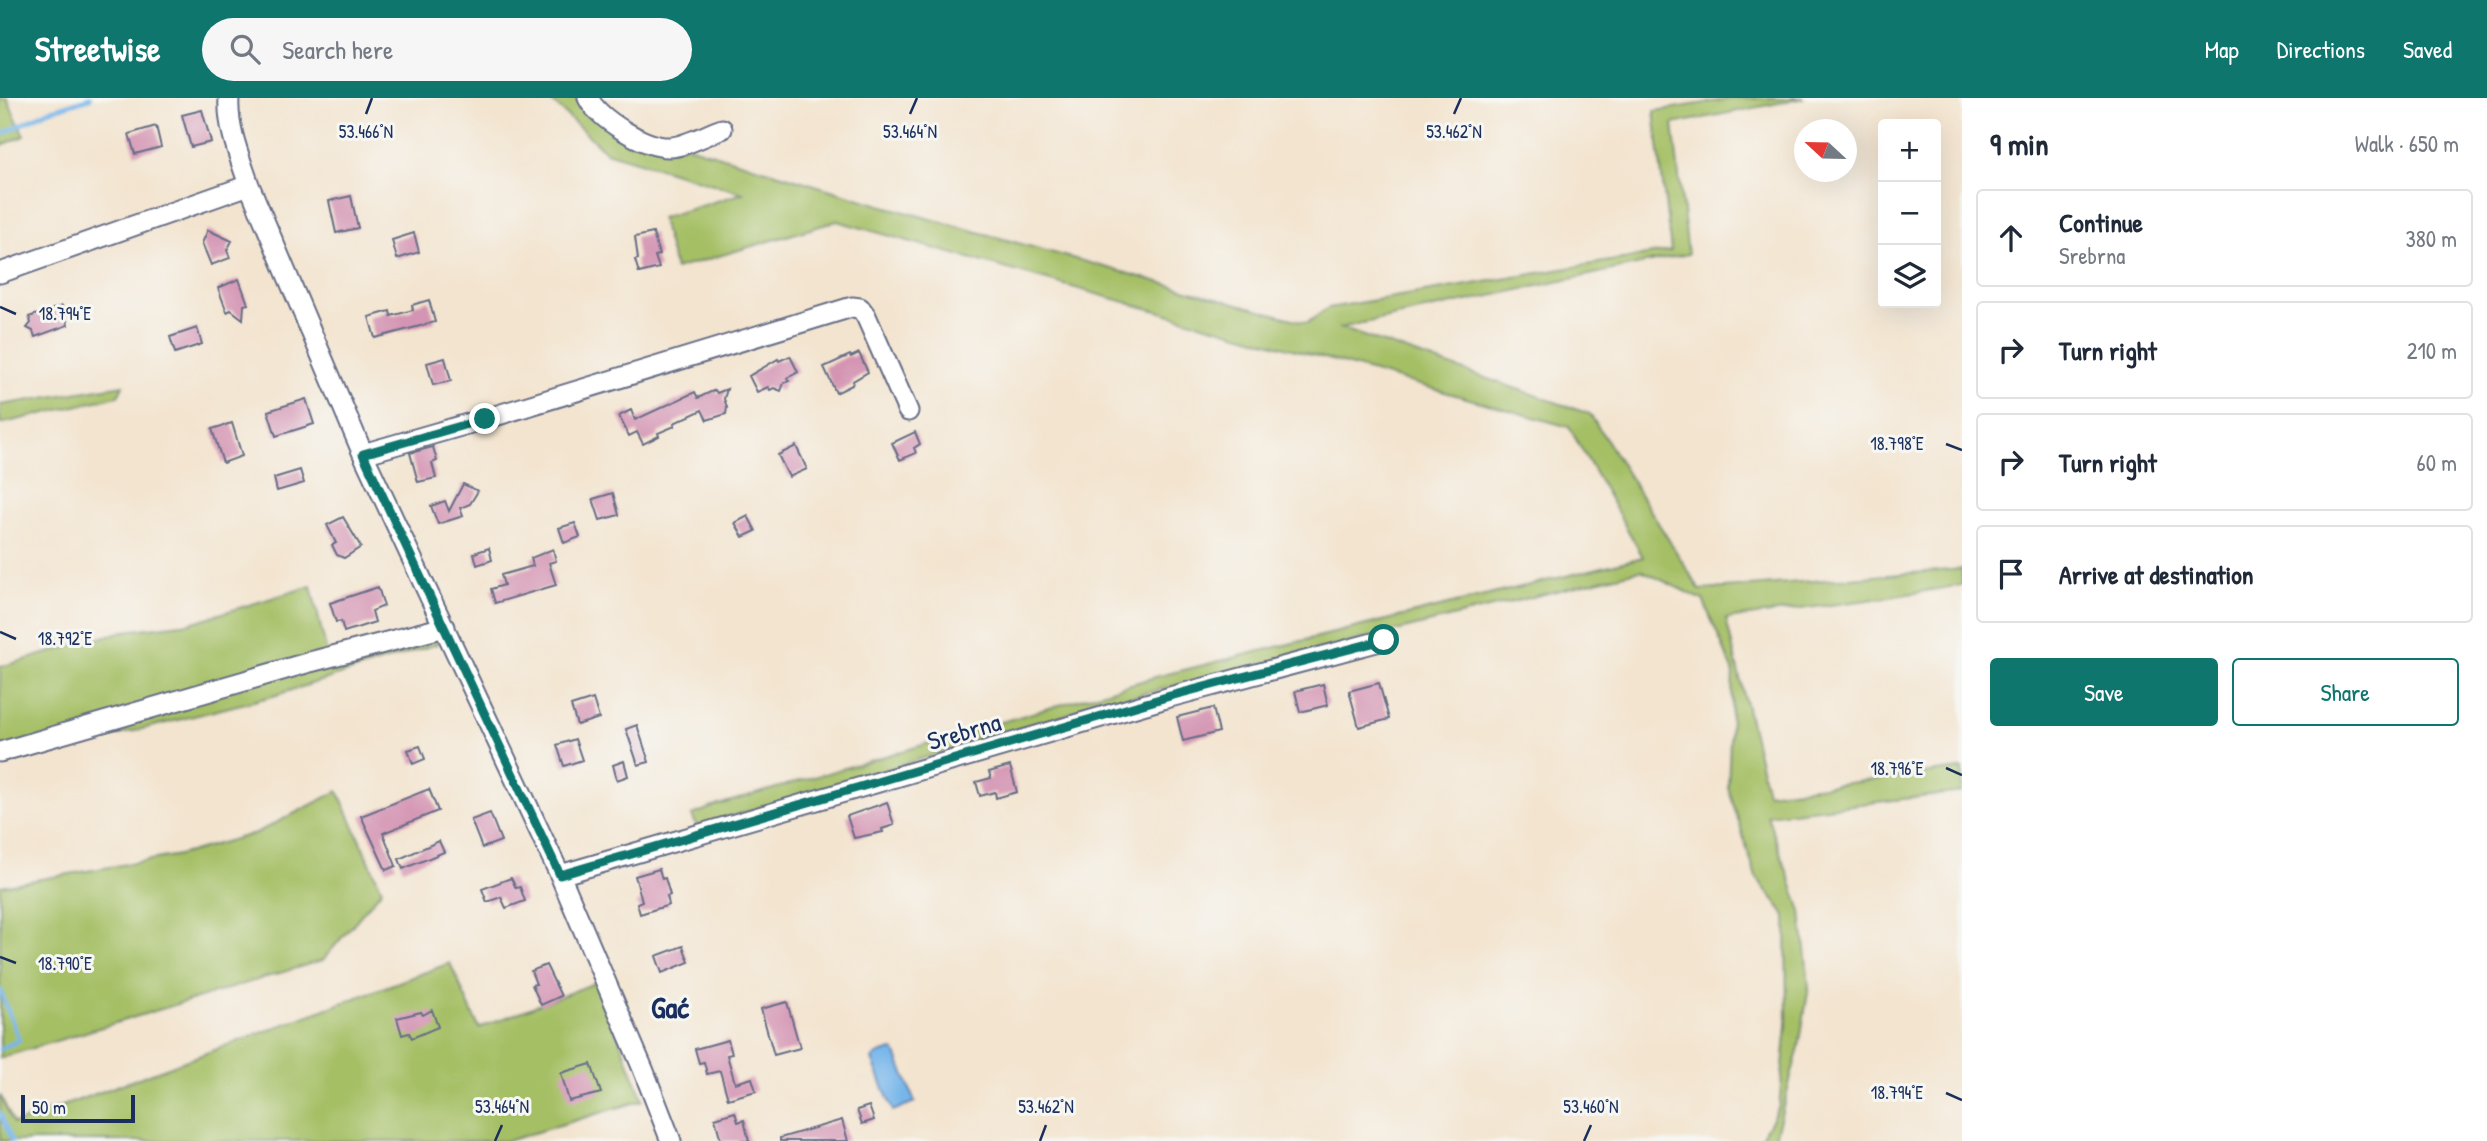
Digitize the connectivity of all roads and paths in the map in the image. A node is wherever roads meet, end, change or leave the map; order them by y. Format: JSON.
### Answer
{"nodes":[{"id":1,"x":229,"y":98,"type":"edge"},
{"id":2,"x":588,"y":98,"type":"edge"},
{"id":3,"x":722,"y":129,"type":"dead end"},
{"id":4,"x":250,"y":185,"type":"junction"},
{"id":5,"x":0,"y":273,"type":"edge"},
{"id":6,"x":908,"y":411,"type":"dead end"},
{"id":7,"x":363,"y":454,"type":"junction"},
{"id":8,"x":445,"y":627,"type":"junction"},
{"id":9,"x":1384,"y":640,"type":"dead end"},
{"id":10,"x":0,"y":752,"type":"edge"},
{"id":11,"x":560,"y":875,"type":"junction"},
{"id":12,"x":671,"y":1141,"type":"edge"}],
"edges":[{"from":1,"to":4,"type":"street"},
{"from":2,"to":3,"type":"street"},
{"from":4,"to":5,"type":"street"},
{"from":4,"to":7,"type":"street"},
{"from":6,"to":7,"type":"street"},
{"from":7,"to":8,"type":"street"},
{"from":8,"to":10,"type":"street"},
{"from":8,"to":11,"type":"street"},
{"from":9,"to":11,"type":"street","name":"Srebrna"},
{"from":11,"to":12,"type":"street"}]}
